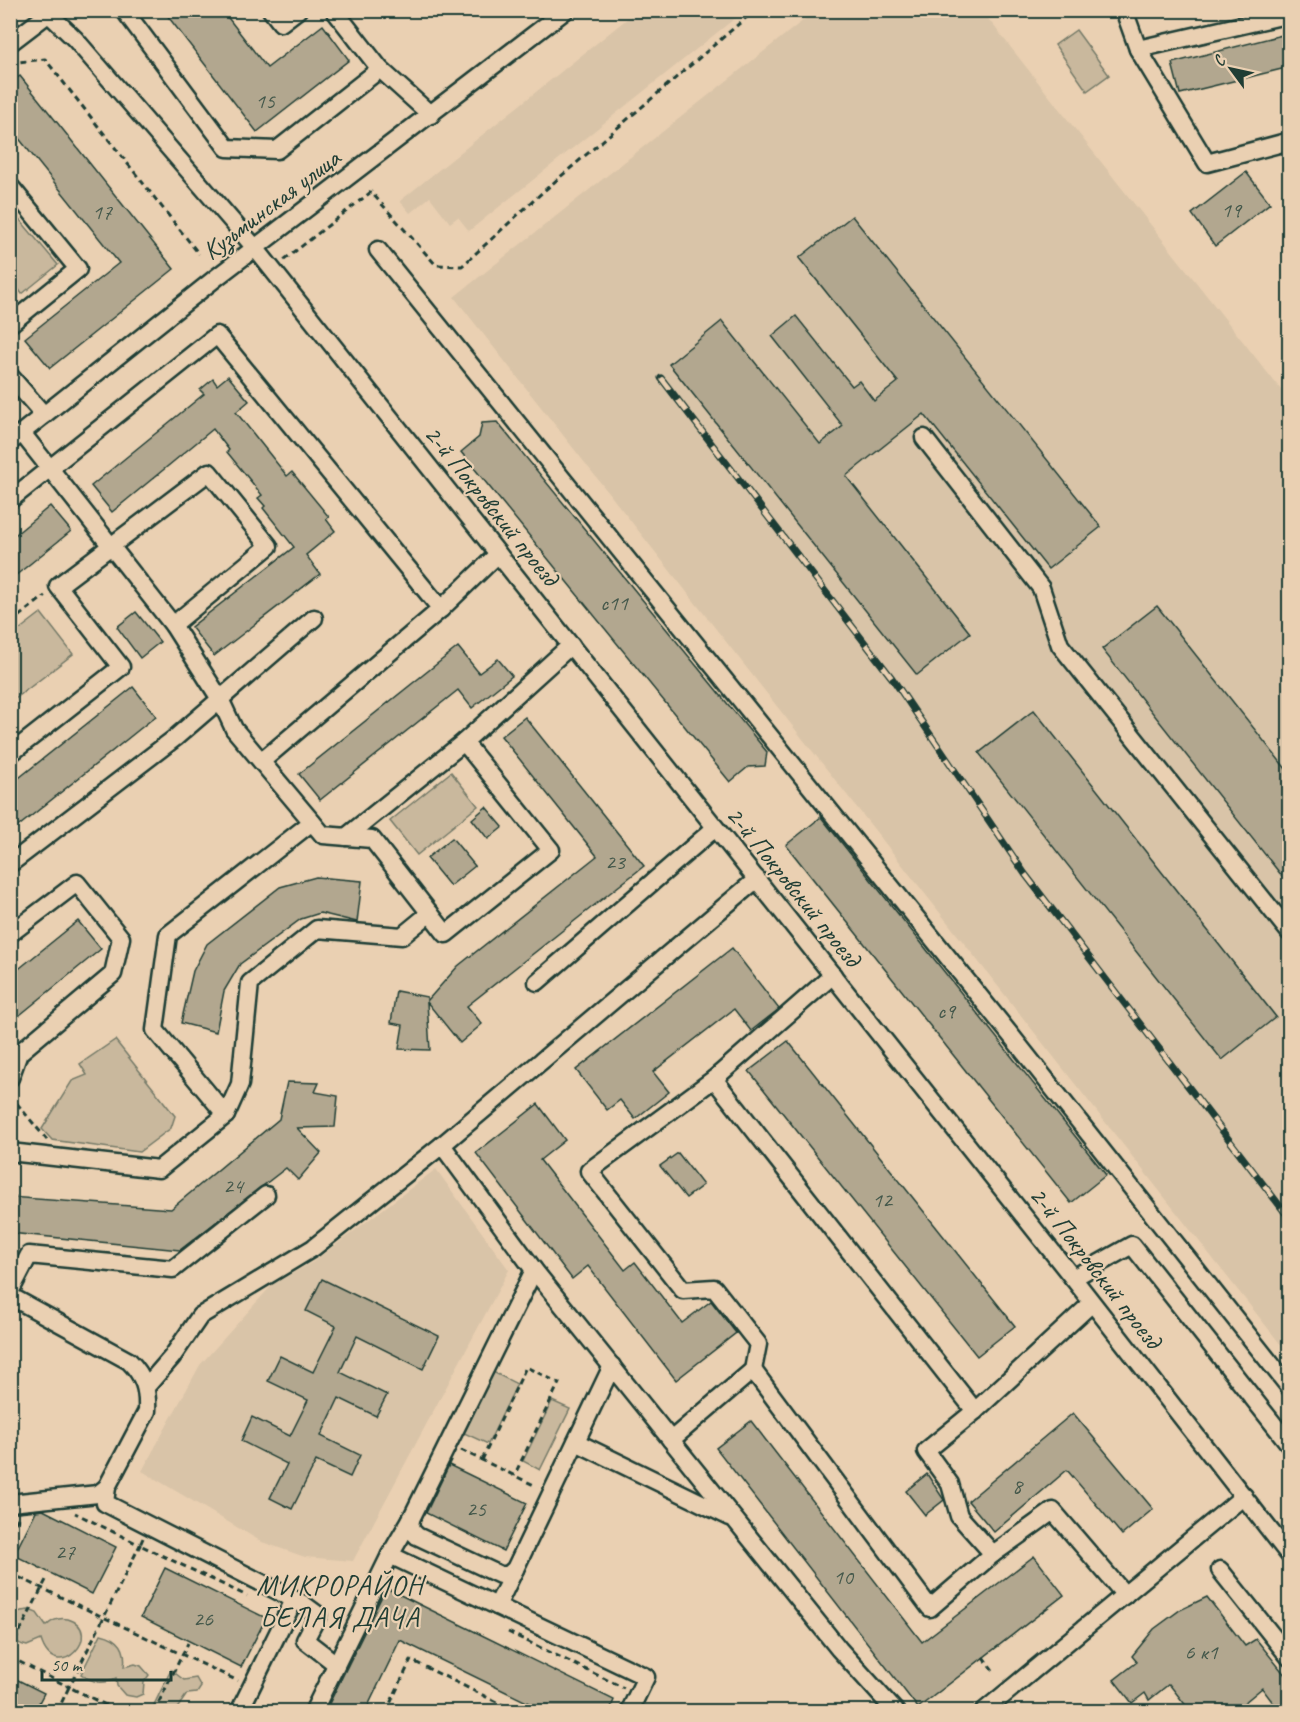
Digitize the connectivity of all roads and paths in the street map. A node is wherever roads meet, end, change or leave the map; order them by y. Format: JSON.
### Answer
{"nodes":[{"id":1,"x":124,"y":10,"type":"edge"},
{"id":2,"x":271,"y":10,"type":"edge"},
{"id":3,"x":298,"y":10,"type":"edge"},
{"id":4,"x":334,"y":10,"type":"edge"},
{"id":5,"x":566,"y":10,"type":"edge"},
{"id":6,"x":755,"y":10,"type":"edge"},
{"id":7,"x":1124,"y":10,"type":"edge"},
{"id":8,"x":47,"y":12,"type":"edge"},
{"id":9,"x":1290,"y":14,"type":"edge"},
{"id":10,"x":10,"y":43,"type":"edge"},
{"id":11,"x":1138,"y":50,"type":"junction"},
{"id":12,"x":10,"y":63,"type":"edge"},
{"id":13,"x":380,"y":69,"type":"junction"},
{"id":14,"x":431,"y":115,"type":"junction"},
{"id":15,"x":1290,"y":141,"type":"edge"},
{"id":16,"x":10,"y":186,"type":"edge"},
{"id":17,"x":256,"y":249,"type":"junction"},
{"id":18,"x":378,"y":250,"type":"dead end"},
{"id":19,"x":199,"y":254,"type":"dead end"},
{"id":20,"x":284,"y":266,"type":"dead end"},
{"id":21,"x":10,"y":324,"type":"edge"},
{"id":22,"x":14,"y":386,"type":"edge"},
{"id":23,"x":44,"y":415,"type":"junction"},
{"id":24,"x":16,"y":437,"type":"edge"},
{"id":25,"x":924,"y":438,"type":"dead end"},
{"id":26,"x":49,"y":469,"type":"junction"},
{"id":27,"x":10,"y":500,"type":"edge"},
{"id":28,"x":112,"y":544,"type":"junction"},
{"id":29,"x":498,"y":554,"type":"junction"},
{"id":30,"x":58,"y":586,"type":"junction"},
{"id":31,"x":441,"y":609,"type":"junction"},
{"id":32,"x":314,"y":618,"type":"dead end"},
{"id":33,"x":10,"y":623,"type":"edge"},
{"id":34,"x":173,"y":625,"type":"junction"},
{"id":35,"x":571,"y":645,"type":"junction"},
{"id":36,"x":220,"y":699,"type":"junction"},
{"id":37,"x":464,"y":742,"type":"junction"},
{"id":38,"x":10,"y":754,"type":"edge"},
{"id":39,"x":262,"y":761,"type":"junction"},
{"id":40,"x":312,"y":822,"type":"junction"},
{"id":41,"x":716,"y":828,"type":"junction"},
{"id":42,"x":346,"y":837,"type":"junction"},
{"id":43,"x":10,"y":864,"type":"edge"},
{"id":44,"x":757,"y":879,"type":"junction"},
{"id":45,"x":430,"y":913,"type":"junction"},
{"id":46,"x":1290,"y":933,"type":"edge"},
{"id":47,"x":10,"y":934,"type":"edge"},
{"id":48,"x":833,"y":975,"type":"junction"},
{"id":49,"x":537,"y":982,"type":"dead end"},
{"id":50,"x":10,"y":1078,"type":"edge"},
{"id":51,"x":714,"y":1079,"type":"junction"},
{"id":52,"x":10,"y":1095,"type":"edge"},
{"id":53,"x":226,"y":1115,"type":"junction"},
{"id":54,"x":442,"y":1145,"type":"junction"},
{"id":55,"x":10,"y":1152,"type":"edge"},
{"id":56,"x":48,"y":1156,"type":"junction"},
{"id":57,"x":266,"y":1195,"type":"dead end"},
{"id":58,"x":534,"y":1270,"type":"junction"},
{"id":59,"x":1073,"y":1278,"type":"junction"},
{"id":60,"x":10,"y":1294,"type":"edge"},
{"id":61,"x":1092,"y":1304,"type":"junction"},
{"id":62,"x":612,"y":1366,"type":"junction"},
{"id":63,"x":753,"y":1370,"type":"junction"},
{"id":64,"x":146,"y":1387,"type":"junction"},
{"id":65,"x":1290,"y":1388,"type":"edge"},
{"id":66,"x":975,"y":1411,"type":"junction"},
{"id":67,"x":671,"y":1440,"type":"junction"},
{"id":68,"x":576,"y":1442,"type":"junction"},
{"id":69,"x":1290,"y":1445,"type":"edge"},
{"id":70,"x":453,"y":1447,"type":"dead end"},
{"id":71,"x":482,"y":1460,"type":"junction"},
{"id":72,"x":514,"y":1476,"type":"junction"},
{"id":73,"x":107,"y":1486,"type":"junction"},
{"id":74,"x":537,"y":1486,"type":"dead end"},
{"id":75,"x":1244,"y":1496,"type":"junction"},
{"id":76,"x":10,"y":1503,"type":"edge"},
{"id":77,"x":68,"y":1510,"type":"dead end"},
{"id":78,"x":26,"y":1512,"type":"dead end"},
{"id":79,"x":411,"y":1519,"type":"junction"},
{"id":80,"x":736,"y":1520,"type":"junction"},
{"id":81,"x":149,"y":1526,"type":"junction"},
{"id":82,"x":10,"y":1532,"type":"edge"},
{"id":83,"x":140,"y":1545,"type":"junction"},
{"id":84,"x":993,"y":1554,"type":"junction"},
{"id":85,"x":390,"y":1555,"type":"junction"},
{"id":86,"x":1290,"y":1556,"type":"edge"},
{"id":87,"x":515,"y":1569,"type":"junction"},
{"id":88,"x":1220,"y":1570,"type":"dead end"},
{"id":89,"x":10,"y":1573,"type":"edge"},
{"id":90,"x":47,"y":1578,"type":"dead end"},
{"id":91,"x":42,"y":1588,"type":"junction"},
{"id":92,"x":1125,"y":1595,"type":"junction"},
{"id":93,"x":248,"y":1596,"type":"dead end"},
{"id":94,"x":294,"y":1600,"type":"junction"},
{"id":95,"x":497,"y":1606,"type":"junction"},
{"id":96,"x":104,"y":1617,"type":"junction"},
{"id":97,"x":506,"y":1630,"type":"dead end"},
{"id":98,"x":188,"y":1643,"type":"dead end"},
{"id":99,"x":10,"y":1651,"type":"edge"},
{"id":100,"x":182,"y":1655,"type":"junction"},
{"id":101,"x":983,"y":1657,"type":"dead end"},
{"id":102,"x":10,"y":1658,"type":"edge"},
{"id":103,"x":1290,"y":1658,"type":"edge"},
{"id":104,"x":336,"y":1664,"type":"junction"},
{"id":105,"x":995,"y":1673,"type":"dead end"},
{"id":106,"x":245,"y":1684,"type":"dead end"},
{"id":107,"x":69,"y":1687,"type":"junction"},
{"id":108,"x":625,"y":1704,"type":"edge"},
{"id":109,"x":57,"y":1712,"type":"edge"},
{"id":110,"x":120,"y":1712,"type":"edge"},
{"id":111,"x":154,"y":1712,"type":"edge"},
{"id":112,"x":239,"y":1712,"type":"edge"},
{"id":113,"x":313,"y":1712,"type":"edge"},
{"id":114,"x":386,"y":1712,"type":"edge"},
{"id":115,"x":517,"y":1712,"type":"edge"},
{"id":116,"x":896,"y":1712,"type":"edge"},
{"id":117,"x":983,"y":1712,"type":"edge"}],
"edges":[{"from":1,"to":13,"type":"street"},
{"from":2,"to":3,"type":"street"},
{"from":4,"to":13,"type":"street"},
{"from":5,"to":14,"type":"street","name":"Кузьминская улица"},
{"from":6,"to":20,"type":"path"},
{"from":7,"to":11,"type":"street"},
{"from":8,"to":10,"type":"street"},
{"from":8,"to":17,"type":"street","name":"2-й Покровский проезд"},
{"from":9,"to":11,"type":"street"},
{"from":11,"to":15,"type":"street"},
{"from":12,"to":19,"type":"path"},
{"from":13,"to":14,"type":"street"},
{"from":14,"to":17,"type":"street","name":"Кузьминская улица"},
{"from":16,"to":21,"type":"street"},
{"from":17,"to":23,"type":"street","name":"Кузьминская улица"},
{"from":17,"to":29,"type":"street","name":"2-й Покровский проезд"},
{"from":18,"to":65,"type":"street"},
{"from":22,"to":23,"type":"street"},
{"from":23,"to":24,"type":"street","name":"Кузьминская улица"},
{"from":24,"to":26,"type":"street"},
{"from":25,"to":46,"type":"street"},
{"from":26,"to":27,"type":"street"},
{"from":26,"to":28,"type":"street"},
{"from":26,"to":31,"type":"street"},
{"from":28,"to":30,"type":"street"},
{"from":28,"to":34,"type":"street"},
{"from":28,"to":34,"type":"street"},
{"from":29,"to":31,"type":"street"},
{"from":29,"to":35,"type":"street","name":"2-й Покровский проезд"},
{"from":30,"to":33,"type":"path"},
{"from":30,"to":38,"type":"street"},
{"from":31,"to":39,"type":"street"},
{"from":32,"to":36,"type":"street"},
{"from":34,"to":36,"type":"street"},
{"from":35,"to":37,"type":"street"},
{"from":35,"to":41,"type":"street","name":"2-й Покровский проезд"},
{"from":36,"to":39,"type":"street"},
{"from":36,"to":43,"type":"street"},
{"from":37,"to":42,"type":"street"},
{"from":37,"to":45,"type":"street"},
{"from":39,"to":40,"type":"street"},
{"from":40,"to":42,"type":"street"},
{"from":40,"to":53,"type":"street"},
{"from":41,"to":44,"type":"street","name":"2-й Покровский проезд"},
{"from":41,"to":49,"type":"street"},
{"from":42,"to":45,"type":"street"},
{"from":44,"to":48,"type":"street","name":"2-й Покровский проезд"},
{"from":44,"to":54,"type":"street"},
{"from":45,"to":53,"type":"street"},
{"from":47,"to":50,"type":"street"},
{"from":48,"to":51,"type":"street"},
{"from":48,"to":59,"type":"street","name":"2-й Покровский проезд"},
{"from":51,"to":63,"type":"street"},
{"from":51,"to":66,"type":"street"},
{"from":52,"to":56,"type":"path"},
{"from":53,"to":56,"type":"street"},
{"from":54,"to":58,"type":"street"},
{"from":54,"to":64,"type":"street"},
{"from":55,"to":56,"type":"street"},
{"from":57,"to":60,"type":"street"},
{"from":58,"to":62,"type":"street"},
{"from":58,"to":79,"type":"street"},
{"from":59,"to":61,"type":"street","name":"2-й Покровский проезд"},
{"from":59,"to":69,"type":"street"},
{"from":60,"to":64,"type":"street"},
{"from":61,"to":66,"type":"street"},
{"from":61,"to":75,"type":"street","name":"2-й Покровский проезд"},
{"from":62,"to":67,"type":"street"},
{"from":62,"to":68,"type":"street"},
{"from":63,"to":67,"type":"street"},
{"from":63,"to":84,"type":"street"},
{"from":64,"to":73,"type":"street"},
{"from":66,"to":84,"type":"street"},
{"from":67,"to":80,"type":"street"},
{"from":68,"to":80,"type":"street"},
{"from":68,"to":87,"type":"street"},
{"from":70,"to":71,"type":"path"},
{"from":71,"to":72,"type":"path"},
{"from":71,"to":72,"type":"path"},
{"from":72,"to":74,"type":"path"},
{"from":73,"to":76,"type":"street"},
{"from":73,"to":81,"type":"street"},
{"from":75,"to":86,"type":"street","name":"2-й Покровский проезд"},
{"from":75,"to":92,"type":"street"},
{"from":77,"to":83,"type":"path"},
{"from":78,"to":82,"type":"path"},
{"from":79,"to":85,"type":"street"},
{"from":79,"to":87,"type":"street"},
{"from":80,"to":116,"type":"street"},
{"from":81,"to":83,"type":"path"},
{"from":81,"to":94,"type":"street"},
{"from":83,"to":93,"type":"path"},
{"from":83,"to":96,"type":"path"},
{"from":84,"to":92,"type":"street"},
{"from":85,"to":95,"type":"street"},
{"from":85,"to":104,"type":"street"},
{"from":87,"to":95,"type":"street"},
{"from":88,"to":103,"type":"street"},
{"from":89,"to":91,"type":"path"},
{"from":90,"to":91,"type":"path"},
{"from":91,"to":96,"type":"path"},
{"from":91,"to":99,"type":"path"},
{"from":92,"to":117,"type":"street"},
{"from":94,"to":104,"type":"street"},
{"from":94,"to":112,"type":"street"},
{"from":95,"to":108,"type":"street"},
{"from":96,"to":100,"type":"path"},
{"from":96,"to":107,"type":"path"},
{"from":97,"to":108,"type":"path"},
{"from":98,"to":100,"type":"path"},
{"from":100,"to":106,"type":"path"},
{"from":100,"to":111,"type":"path"},
{"from":101,"to":105,"type":"path"},
{"from":102,"to":107,"type":"path"},
{"from":104,"to":113,"type":"street"},
{"from":107,"to":109,"type":"path"},
{"from":107,"to":110,"type":"path"},
{"from":114,"to":115,"type":"path"}]}
